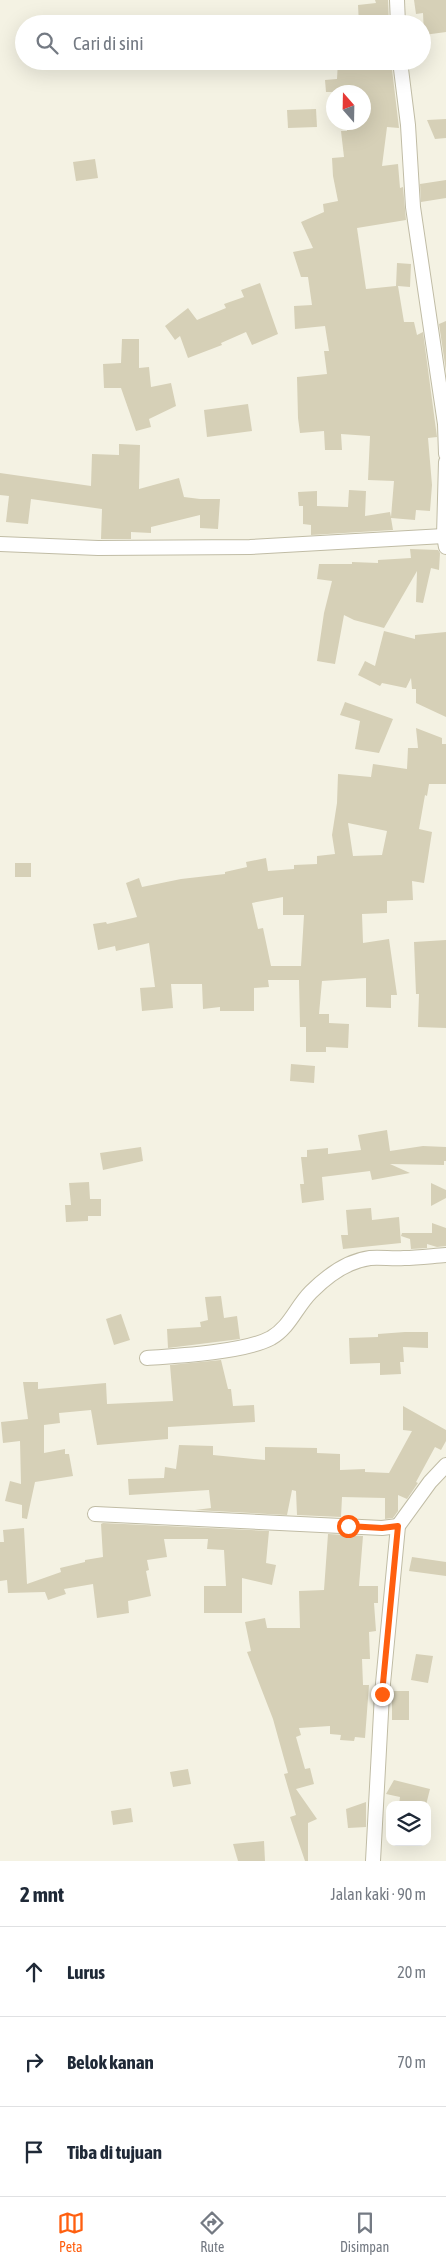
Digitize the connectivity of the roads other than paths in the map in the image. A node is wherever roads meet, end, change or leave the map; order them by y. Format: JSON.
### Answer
{"nodes":[{"id":1,"x":397,"y":0,"type":"edge"},
{"id":2,"x":398,"y":15,"type":"edge"},
{"id":3,"x":401,"y":70,"type":"edge"},
{"id":4,"x":442,"y":388,"type":"edge"},
{"id":5,"x":446,"y":454,"type":"edge"},
{"id":6,"x":446,"y":462,"type":"edge"},
{"id":7,"x":445,"y":542,"type":"edge"},
{"id":8,"x":0,"y":544,"type":"edge"},
{"id":9,"x":446,"y":1255,"type":"edge"},
{"id":10,"x":147,"y":1358,"type":"dead end"},
{"id":11,"x":446,"y":1465,"type":"edge"},
{"id":12,"x":95,"y":1514,"type":"dead end"},
{"id":13,"x":398,"y":1526,"type":"junction"},
{"id":14,"x":373,"y":1861,"type":"edge"}],
"edges":[{"from":1,"to":2,"type":"street"},
{"from":3,"to":4,"type":"street"},
{"from":4,"to":5,"type":"street"},
{"from":6,"to":7,"type":"street"},
{"from":7,"to":8,"type":"street"},
{"from":9,"to":10,"type":"street"},
{"from":11,"to":13,"type":"street"},
{"from":12,"to":13,"type":"street"},
{"from":13,"to":14,"type":"street"}]}
